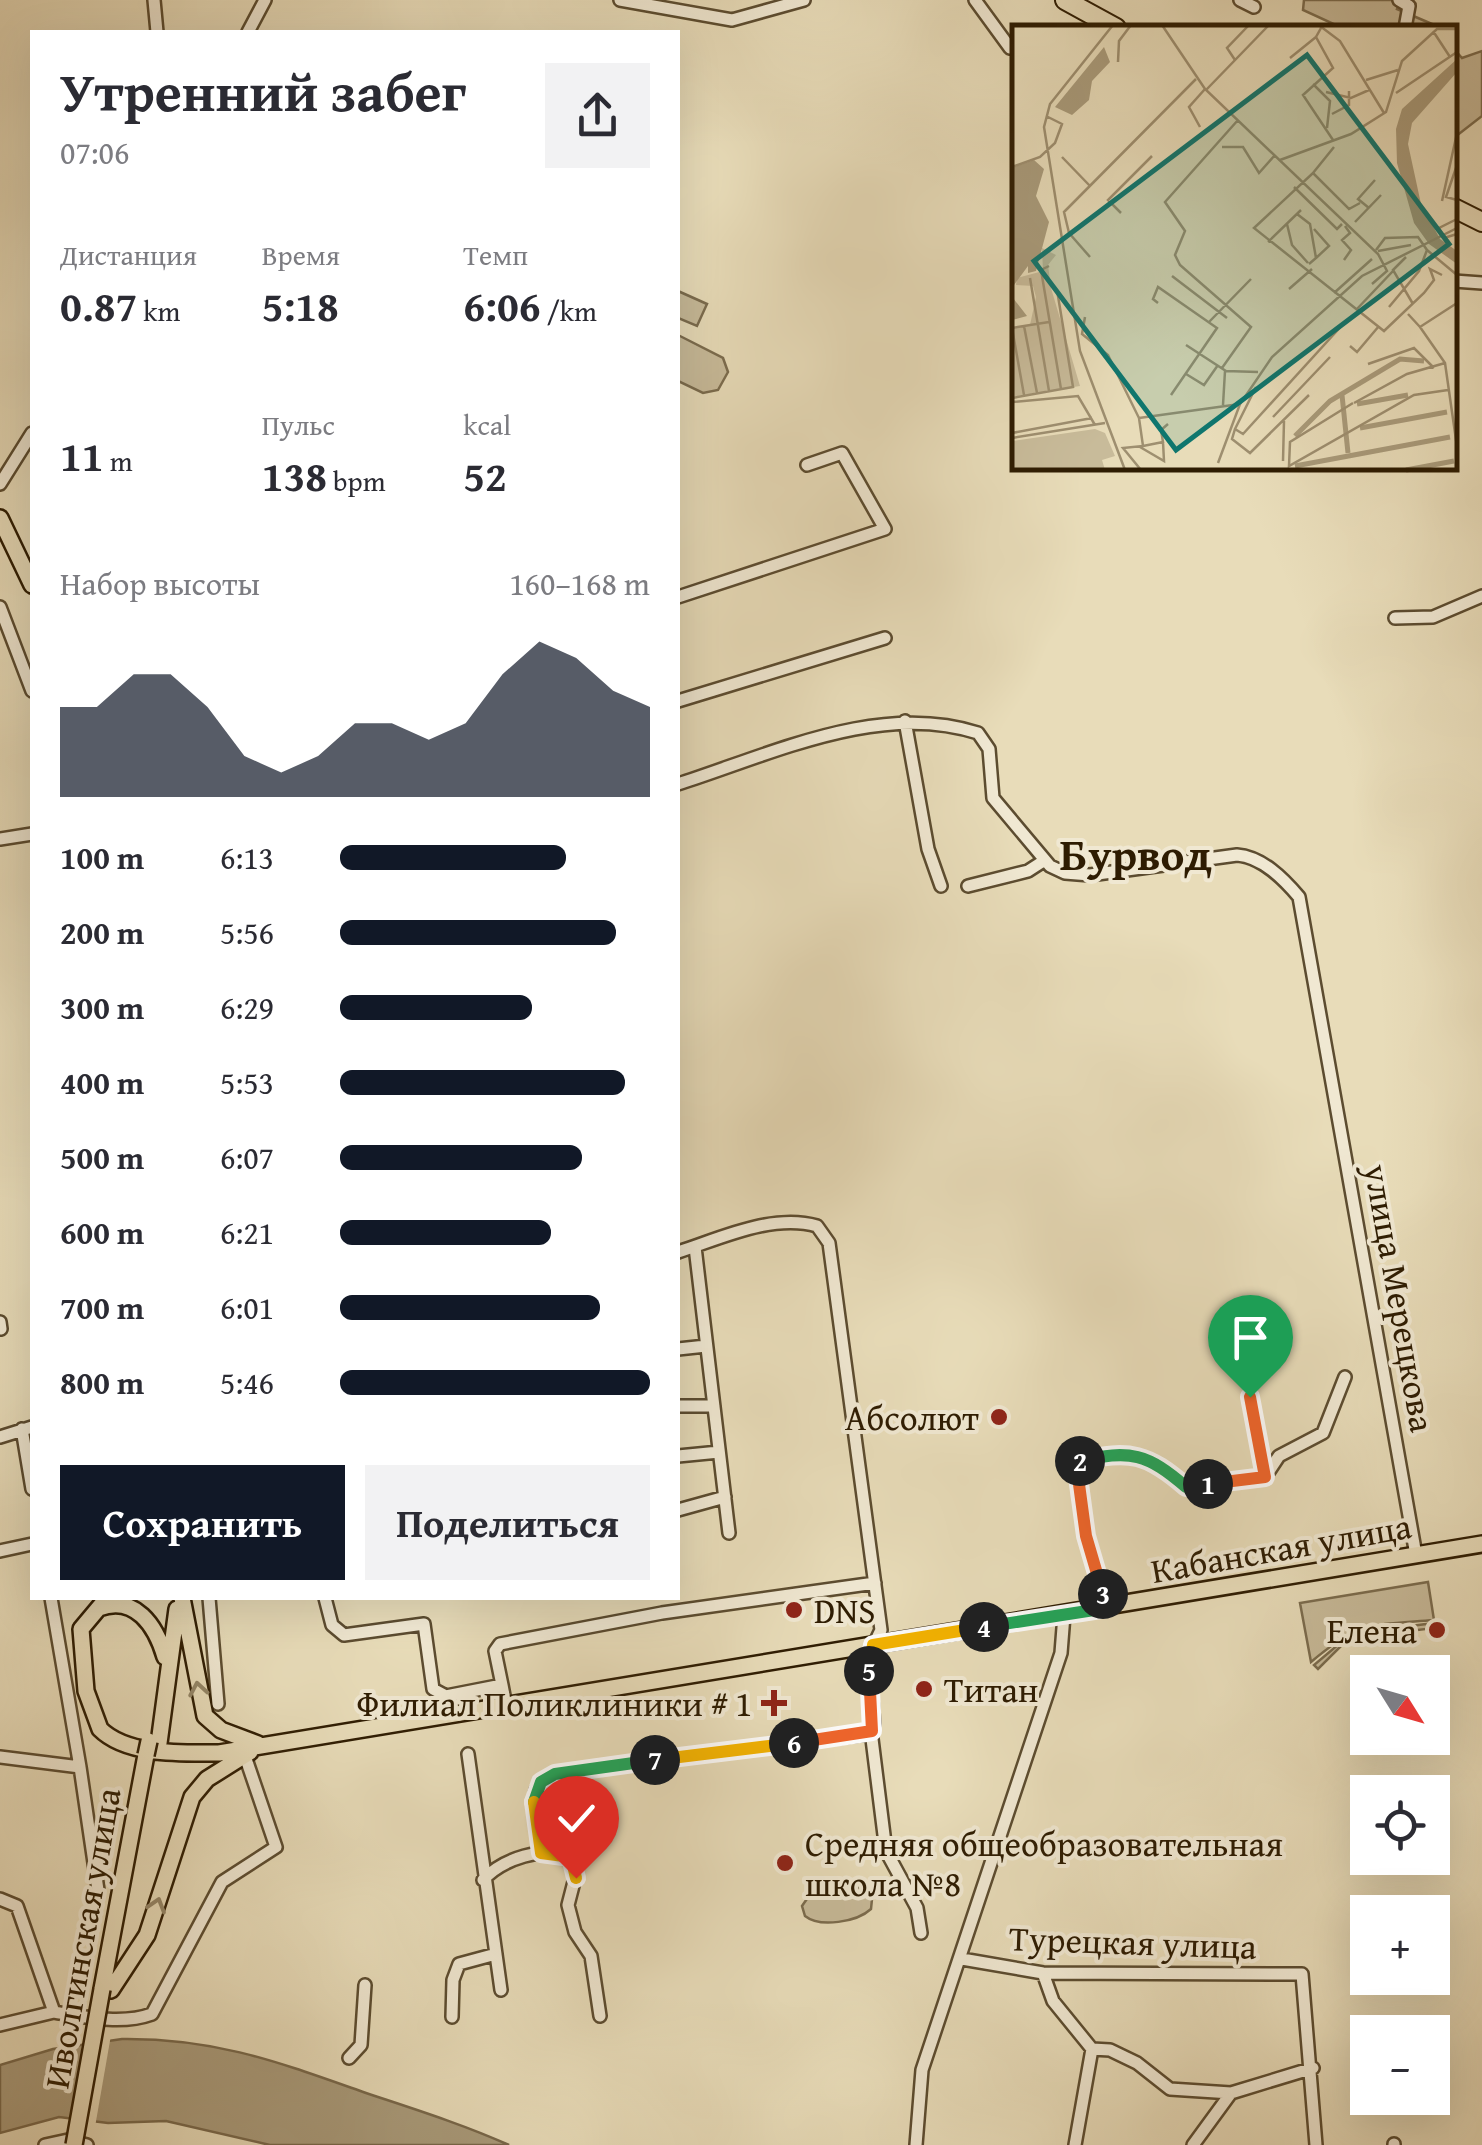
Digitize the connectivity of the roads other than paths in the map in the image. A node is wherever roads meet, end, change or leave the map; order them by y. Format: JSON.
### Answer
{"nodes":[{"id":1,"x":154,"y":0,"type":"edge"},
{"id":2,"x":265,"y":0,"type":"edge"},
{"id":3,"x":620,"y":0,"type":"edge"},
{"id":4,"x":804,"y":0,"type":"edge"},
{"id":5,"x":975,"y":0,"type":"edge"},
{"id":6,"x":1065,"y":0,"type":"edge"},
{"id":7,"x":1240,"y":0,"type":"edge"},
{"id":8,"x":1398,"y":0,"type":"edge"},
{"id":9,"x":650,"y":3,"type":"edge"},
{"id":10,"x":1254,"y":7,"type":"dead end"},
{"id":11,"x":1111,"y":25,"type":"edge"},
{"id":12,"x":1406,"y":25,"type":"edge"},
{"id":13,"x":157,"y":30,"type":"edge"},
{"id":14,"x":249,"y":30,"type":"edge"},
{"id":15,"x":1010,"y":48,"type":"dead end"},
{"id":16,"x":1457,"y":210,"type":"edge"},
{"id":17,"x":1482,"y":222,"type":"edge"},
{"id":18,"x":1457,"y":281,"type":"edge"},
{"id":19,"x":1482,"y":283,"type":"edge"},
{"id":20,"x":30,"y":435,"type":"edge"},
{"id":21,"x":806,"y":465,"type":"dead end"},
{"id":22,"x":0,"y":484,"type":"edge"},
{"id":23,"x":0,"y":518,"type":"edge"},
{"id":24,"x":30,"y":581,"type":"edge"},
{"id":25,"x":680,"y":596,"type":"edge"},
{"id":26,"x":1482,"y":596,"type":"edge"},
{"id":27,"x":0,"y":608,"type":"edge"},
{"id":28,"x":1395,"y":618,"type":"dead end"},
{"id":29,"x":884,"y":638,"type":"dead end"},
{"id":30,"x":30,"y":686,"type":"edge"},
{"id":31,"x":680,"y":701,"type":"edge"},
{"id":32,"x":907,"y":721,"type":"junction"},
{"id":33,"x":680,"y":783,"type":"edge"},
{"id":34,"x":30,"y":834,"type":"edge"},
{"id":35,"x":0,"y":839,"type":"edge"},
{"id":36,"x":1044,"y":860,"type":"junction"},
{"id":37,"x":941,"y":886,"type":"dead end"},
{"id":38,"x":968,"y":886,"type":"dead end"},
{"id":39,"x":694,"y":1247,"type":"junction"},
{"id":40,"x":680,"y":1251,"type":"edge"},
{"id":41,"x":706,"y":1346,"type":"junction"},
{"id":42,"x":680,"y":1348,"type":"edge"},
{"id":43,"x":1345,"y":1377,"type":"dead end"},
{"id":44,"x":1250,"y":1397,"type":"dead end"},
{"id":45,"x":680,"y":1406,"type":"edge"},
{"id":46,"x":714,"y":1406,"type":"junction"},
{"id":47,"x":28,"y":1428,"type":"edge"},
{"id":48,"x":0,"y":1437,"type":"edge"},
{"id":49,"x":719,"y":1452,"type":"junction"},
{"id":50,"x":680,"y":1456,"type":"edge"},
{"id":51,"x":30,"y":1458,"type":"edge"},
{"id":52,"x":1265,"y":1477,"type":"junction"},
{"id":53,"x":724,"y":1497,"type":"junction"},
{"id":54,"x":680,"y":1509,"type":"edge"},
{"id":55,"x":729,"y":1533,"type":"dead end"},
{"id":56,"x":30,"y":1544,"type":"edge"},
{"id":57,"x":1482,"y":1544,"type":"edge"},
{"id":58,"x":0,"y":1551,"type":"edge"},
{"id":59,"x":1416,"y":1555,"type":"junction"},
{"id":60,"x":874,"y":1583,"type":"junction"},
{"id":61,"x":51,"y":1600,"type":"edge"},
{"id":62,"x":105,"y":1600,"type":"edge"},
{"id":63,"x":177,"y":1600,"type":"edge"},
{"id":64,"x":177,"y":1600,"type":"edge"},
{"id":65,"x":177,"y":1600,"type":"edge"},
{"id":66,"x":209,"y":1600,"type":"edge"},
{"id":67,"x":325,"y":1600,"type":"edge"},
{"id":68,"x":1107,"y":1608,"type":"junction"},
{"id":69,"x":93,"y":1610,"type":"junction"},
{"id":70,"x":1064,"y":1615,"type":"junction"},
{"id":71,"x":873,"y":1645,"type":"junction"},
{"id":72,"x":165,"y":1657,"type":"junction"},
{"id":73,"x":502,"y":1684,"type":"junction"},
{"id":74,"x":218,"y":1704,"type":"dead end"},
{"id":75,"x":506,"y":1706,"type":"junction"},
{"id":76,"x":872,"y":1731,"type":"junction"},
{"id":77,"x":262,"y":1746,"type":"junction"},
{"id":78,"x":152,"y":1749,"type":"junction"},
{"id":79,"x":468,"y":1754,"type":"dead end"},
{"id":80,"x":245,"y":1756,"type":"junction"},
{"id":81,"x":0,"y":1757,"type":"edge"},
{"id":82,"x":80,"y":1767,"type":"junction"},
{"id":83,"x":541,"y":1853,"type":"junction"},
{"id":84,"x":483,"y":1880,"type":"junction"},
{"id":85,"x":98,"y":1890,"type":"dead end"},
{"id":86,"x":0,"y":1899,"type":"edge"},
{"id":87,"x":921,"y":1933,"type":"dead end"},
{"id":88,"x":496,"y":1954,"type":"junction"},
{"id":89,"x":962,"y":1959,"type":"junction"},
{"id":90,"x":1043,"y":1973,"type":"junction"},
{"id":91,"x":365,"y":1985,"type":"dead end"},
{"id":92,"x":107,"y":1990,"type":"junction"},
{"id":93,"x":501,"y":1990,"type":"dead end"},
{"id":94,"x":54,"y":2012,"type":"junction"},
{"id":95,"x":600,"y":2016,"type":"dead end"},
{"id":96,"x":452,"y":2017,"type":"dead end"},
{"id":97,"x":0,"y":2025,"type":"edge"},
{"id":98,"x":1092,"y":2049,"type":"junction"},
{"id":99,"x":349,"y":2058,"type":"dead end"},
{"id":100,"x":1313,"y":2068,"type":"junction"},
{"id":101,"x":1231,"y":2093,"type":"junction"},
{"id":102,"x":45,"y":2145,"type":"edge"},
{"id":103,"x":74,"y":2145,"type":"edge"},
{"id":104,"x":86,"y":2145,"type":"edge"},
{"id":105,"x":916,"y":2145,"type":"edge"},
{"id":106,"x":1074,"y":2145,"type":"edge"},
{"id":107,"x":1193,"y":2145,"type":"edge"},
{"id":108,"x":1316,"y":2145,"type":"edge"}],
"edges":[{"from":1,"to":13,"type":"street"},
{"from":2,"to":14,"type":"street"},
{"from":3,"to":9,"type":"street"},
{"from":4,"to":9,"type":"street"},
{"from":5,"to":15,"type":"street"},
{"from":6,"to":11,"type":"highway"},
{"from":7,"to":10,"type":"street"},
{"from":8,"to":12,"type":"street"},
{"from":16,"to":17,"type":"highway"},
{"from":18,"to":19,"type":"street"},
{"from":20,"to":22,"type":"street"},
{"from":21,"to":25,"type":"street"},
{"from":23,"to":24,"type":"main road"},
{"from":26,"to":28,"type":"street"},
{"from":27,"to":30,"type":"street"},
{"from":29,"to":31,"type":"street"},
{"from":32,"to":33,"type":"street"},
{"from":32,"to":36,"type":"street"},
{"from":32,"to":37,"type":"street"},
{"from":34,"to":35,"type":"street"},
{"from":36,"to":38,"type":"street"},
{"from":36,"to":59,"type":"street","name":"улица Мерецкова"},
{"from":39,"to":40,"type":"street"},
{"from":39,"to":41,"type":"street"},
{"from":39,"to":60,"type":"street"},
{"from":41,"to":42,"type":"street"},
{"from":41,"to":46,"type":"street"},
{"from":43,"to":52,"type":"street"},
{"from":44,"to":52,"type":"street"},
{"from":45,"to":46,"type":"street"},
{"from":46,"to":49,"type":"street"},
{"from":47,"to":48,"type":"street"},
{"from":47,"to":51,"type":"street"},
{"from":49,"to":50,"type":"street"},
{"from":49,"to":53,"type":"street"},
{"from":52,"to":68,"type":"street"},
{"from":53,"to":54,"type":"street"},
{"from":53,"to":55,"type":"street"},
{"from":56,"to":58,"type":"street"},
{"from":57,"to":59,"type":"main road","name":"Кабанская улица"},
{"from":59,"to":68,"type":"main road","name":"Кабанская улица"},
{"from":60,"to":71,"type":"street"},
{"from":60,"to":73,"type":"street"},
{"from":61,"to":82,"type":"street"},
{"from":62,"to":69,"type":"main road"},
{"from":63,"to":72,"type":"main road"},
{"from":77,"to":64,"type":"main road","one_way":true},
{"from":65,"to":78,"type":"main road"},
{"from":66,"to":74,"type":"street"},
{"from":67,"to":73,"type":"street"},
{"from":68,"to":70,"type":"main road","name":"Кабанская улица"},
{"from":69,"to":72,"type":"main road"},
{"from":69,"to":77,"type":"main road","name":"Кабанская улица"},
{"from":70,"to":71,"type":"main road","name":"Кабанская улица"},
{"from":70,"to":89,"type":"street"},
{"from":71,"to":75,"type":"main road","name":"Кабанская улица"},
{"from":71,"to":76,"type":"street"},
{"from":72,"to":78,"type":"main road"},
{"from":73,"to":75,"type":"street"},
{"from":75,"to":77,"type":"main road","name":"Кабанская улица"},
{"from":76,"to":83,"type":"street"},
{"from":76,"to":87,"type":"street"},
{"from":77,"to":80,"type":"main road","name":"Кабанская улица"},
{"from":78,"to":92,"type":"main road","name":"Иволгинская улица"},
{"from":79,"to":84,"type":"street"},
{"from":92,"to":80,"type":"main road","name":"Кабанская улица","one_way":true},
{"from":80,"to":94,"type":"street"},
{"from":81,"to":82,"type":"street"},
{"from":82,"to":85,"type":"street"},
{"from":83,"to":84,"type":"street"},
{"from":83,"to":95,"type":"street"},
{"from":84,"to":88,"type":"street"},
{"from":86,"to":94,"type":"street"},
{"from":88,"to":93,"type":"street"},
{"from":88,"to":96,"type":"street"},
{"from":89,"to":90,"type":"street","name":"Турецкая улица"},
{"from":89,"to":105,"type":"street"},
{"from":90,"to":98,"type":"street"},
{"from":90,"to":100,"type":"street","name":"Турецкая улица"},
{"from":91,"to":99,"type":"street"},
{"from":92,"to":103,"type":"main road","name":"Иволгинская улица","bridge":true},
{"from":92,"to":104,"type":"main road","name":"Иволгинская улица"},
{"from":94,"to":97,"type":"street"},
{"from":98,"to":101,"type":"street"},
{"from":98,"to":106,"type":"street"},
{"from":100,"to":101,"type":"street"},
{"from":100,"to":108,"type":"street"},
{"from":101,"to":107,"type":"street"},
{"from":102,"to":104,"type":"street"}]}
